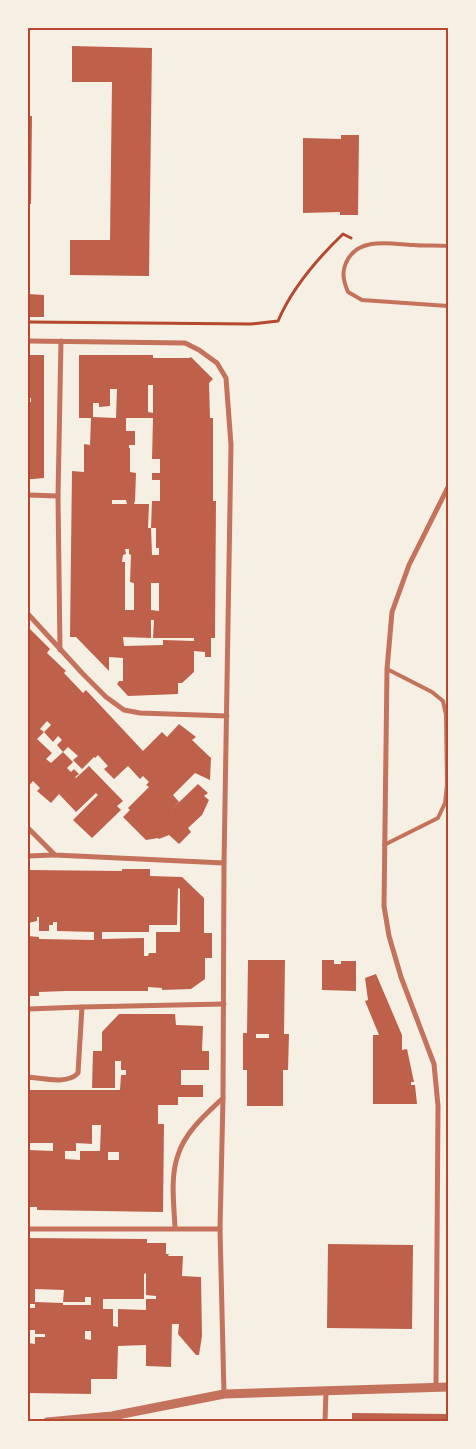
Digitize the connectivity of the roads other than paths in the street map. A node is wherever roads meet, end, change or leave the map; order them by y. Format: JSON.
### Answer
{"nodes":[{"id":1,"x":448,"y":246,"type":"edge"},
{"id":2,"x":448,"y":306,"type":"edge"},
{"id":3,"x":28,"y":341,"type":"edge"},
{"id":4,"x":61,"y":341,"type":"junction"},
{"id":5,"x":448,"y":487,"type":"edge"},
{"id":6,"x":28,"y":496,"type":"edge"},
{"id":7,"x":58,"y":496,"type":"junction"},
{"id":8,"x":28,"y":614,"type":"edge"},
{"id":9,"x":60,"y":650,"type":"junction"},
{"id":10,"x":387,"y":668,"type":"junction"},
{"id":11,"x":227,"y":716,"type":"junction"},
{"id":12,"x":28,"y":828,"type":"edge"},
{"id":13,"x":384,"y":845,"type":"junction"},
{"id":14,"x":55,"y":855,"type":"junction"},
{"id":15,"x":28,"y":856,"type":"edge"},
{"id":16,"x":224,"y":863,"type":"junction"},
{"id":17,"x":224,"y":1004,"type":"junction"},
{"id":18,"x":82,"y":1007,"type":"junction"},
{"id":19,"x":28,"y":1009,"type":"edge"},
{"id":20,"x":28,"y":1077,"type":"edge"},
{"id":21,"x":223,"y":1098,"type":"junction"},
{"id":22,"x":175,"y":1228,"type":"junction"},
{"id":23,"x":28,"y":1229,"type":"edge"},
{"id":24,"x":220,"y":1229,"type":"junction"},
{"id":25,"x":436,"y":1387,"type":"junction"},
{"id":26,"x":448,"y":1387,"type":"edge"},
{"id":27,"x":326,"y":1391,"type":"junction"},
{"id":28,"x":224,"y":1394,"type":"junction"},
{"id":29,"x":112,"y":1419,"type":"edge"},
{"id":30,"x":47,"y":1422,"type":"edge"},
{"id":31,"x":325,"y":1422,"type":"edge"}],
"edges":[{"from":1,"to":2,"type":"lane"},
{"from":3,"to":4,"type":"street"},
{"from":4,"to":7,"type":"street"},
{"from":4,"to":11,"type":"street"},
{"from":5,"to":10,"type":"street"},
{"from":6,"to":7,"type":"street"},
{"from":7,"to":9,"type":"street"},
{"from":8,"to":9,"type":"street"},
{"from":9,"to":11,"type":"street"},
{"from":10,"to":13,"type":"street"},
{"from":10,"to":13,"type":"lane"},
{"from":11,"to":16,"type":"street"},
{"from":12,"to":14,"type":"street"},
{"from":13,"to":25,"type":"street"},
{"from":14,"to":15,"type":"street"},
{"from":14,"to":16,"type":"street"},
{"from":16,"to":17,"type":"street"},
{"from":17,"to":18,"type":"street"},
{"from":17,"to":21,"type":"street"},
{"from":18,"to":19,"type":"street"},
{"from":18,"to":20,"type":"street"},
{"from":21,"to":22,"type":"street"},
{"from":21,"to":24,"type":"street"},
{"from":22,"to":23,"type":"street"},
{"from":22,"to":24,"type":"street"},
{"from":24,"to":28,"type":"street"},
{"from":25,"to":26,"type":"street"},
{"from":25,"to":27,"type":"street"},
{"from":27,"to":28,"type":"street"},
{"from":27,"to":31,"type":"street"},
{"from":28,"to":29,"type":"street"},
{"from":29,"to":30,"type":"street"}]}
